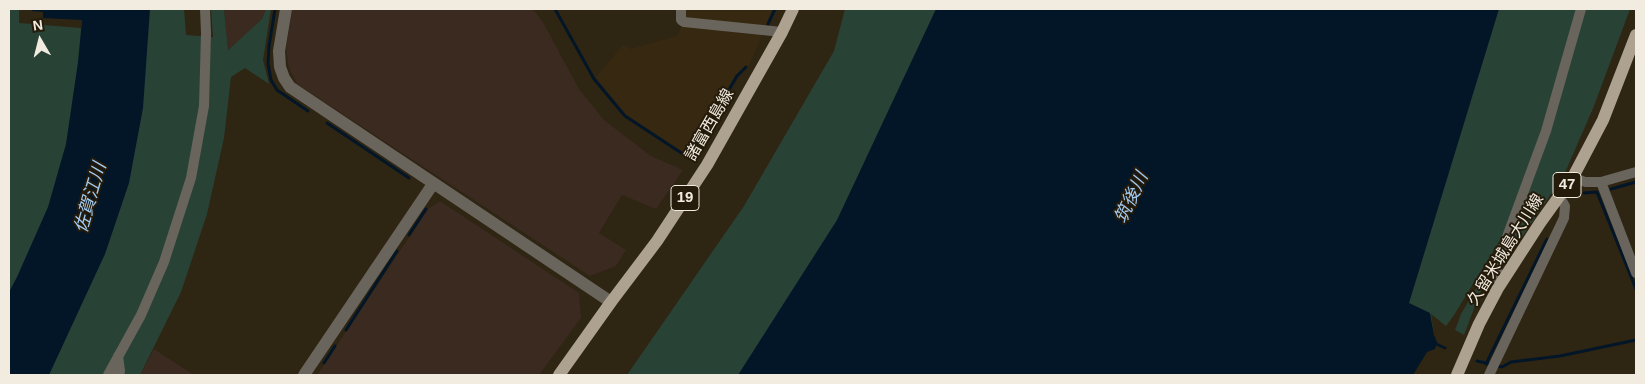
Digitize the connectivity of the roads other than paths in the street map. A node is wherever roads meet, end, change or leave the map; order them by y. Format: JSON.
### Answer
{"nodes":[{"id":1,"x":205,"y":9,"type":"edge"},
{"id":2,"x":286,"y":9,"type":"edge"},
{"id":3,"x":681,"y":9,"type":"edge"},
{"id":4,"x":793,"y":9,"type":"edge"},
{"id":5,"x":1581,"y":9,"type":"edge"},
{"id":6,"x":782,"y":32,"type":"junction"},
{"id":7,"x":1636,"y":35,"type":"edge"},
{"id":8,"x":1636,"y":172,"type":"edge"},
{"id":9,"x":1573,"y":177,"type":"junction"},
{"id":10,"x":1601,"y":182,"type":"junction"},
{"id":11,"x":433,"y":184,"type":"junction"},
{"id":12,"x":1559,"y":196,"type":"junction"},
{"id":13,"x":1636,"y":273,"type":"edge"},
{"id":14,"x":1498,"y":288,"type":"junction"},
{"id":15,"x":611,"y":302,"type":"junction"},
{"id":16,"x":118,"y":356,"type":"junction"},
{"id":17,"x":1460,"y":372,"type":"edge"},
{"id":18,"x":1490,"y":373,"type":"edge"},
{"id":19,"x":108,"y":375,"type":"edge"},
{"id":20,"x":119,"y":375,"type":"edge"},
{"id":21,"x":304,"y":375,"type":"edge"},
{"id":22,"x":559,"y":375,"type":"edge"}],
"edges":[{"from":1,"to":16,"type":"street"},
{"from":2,"to":11,"type":"street"},
{"from":3,"to":6,"type":"street"},
{"from":4,"to":6,"type":"main road","name":"諸富西島線","number":"19"},
{"from":5,"to":14,"type":"street"},
{"from":6,"to":15,"type":"main road","name":"諸富西島線","number":"19"},
{"from":7,"to":9,"type":"main road","name":"久留米城島大川線","number":"47"},
{"from":8,"to":10,"type":"street"},
{"from":9,"to":10,"type":"street"},
{"from":9,"to":12,"type":"main road","name":"久留米城島大川線","number":"47"},
{"from":10,"to":13,"type":"street"},
{"from":11,"to":15,"type":"street"},
{"from":11,"to":21,"type":"street"},
{"from":12,"to":14,"type":"main road","name":"久留米城島大川線","number":"47"},
{"from":12,"to":18,"type":"street"},
{"from":14,"to":17,"type":"main road","name":"久留米城島大川線","number":"47"},
{"from":15,"to":22,"type":"main road","name":"諸富西島線","number":"19"},
{"from":16,"to":19,"type":"street"},
{"from":16,"to":20,"type":"street"}]}
